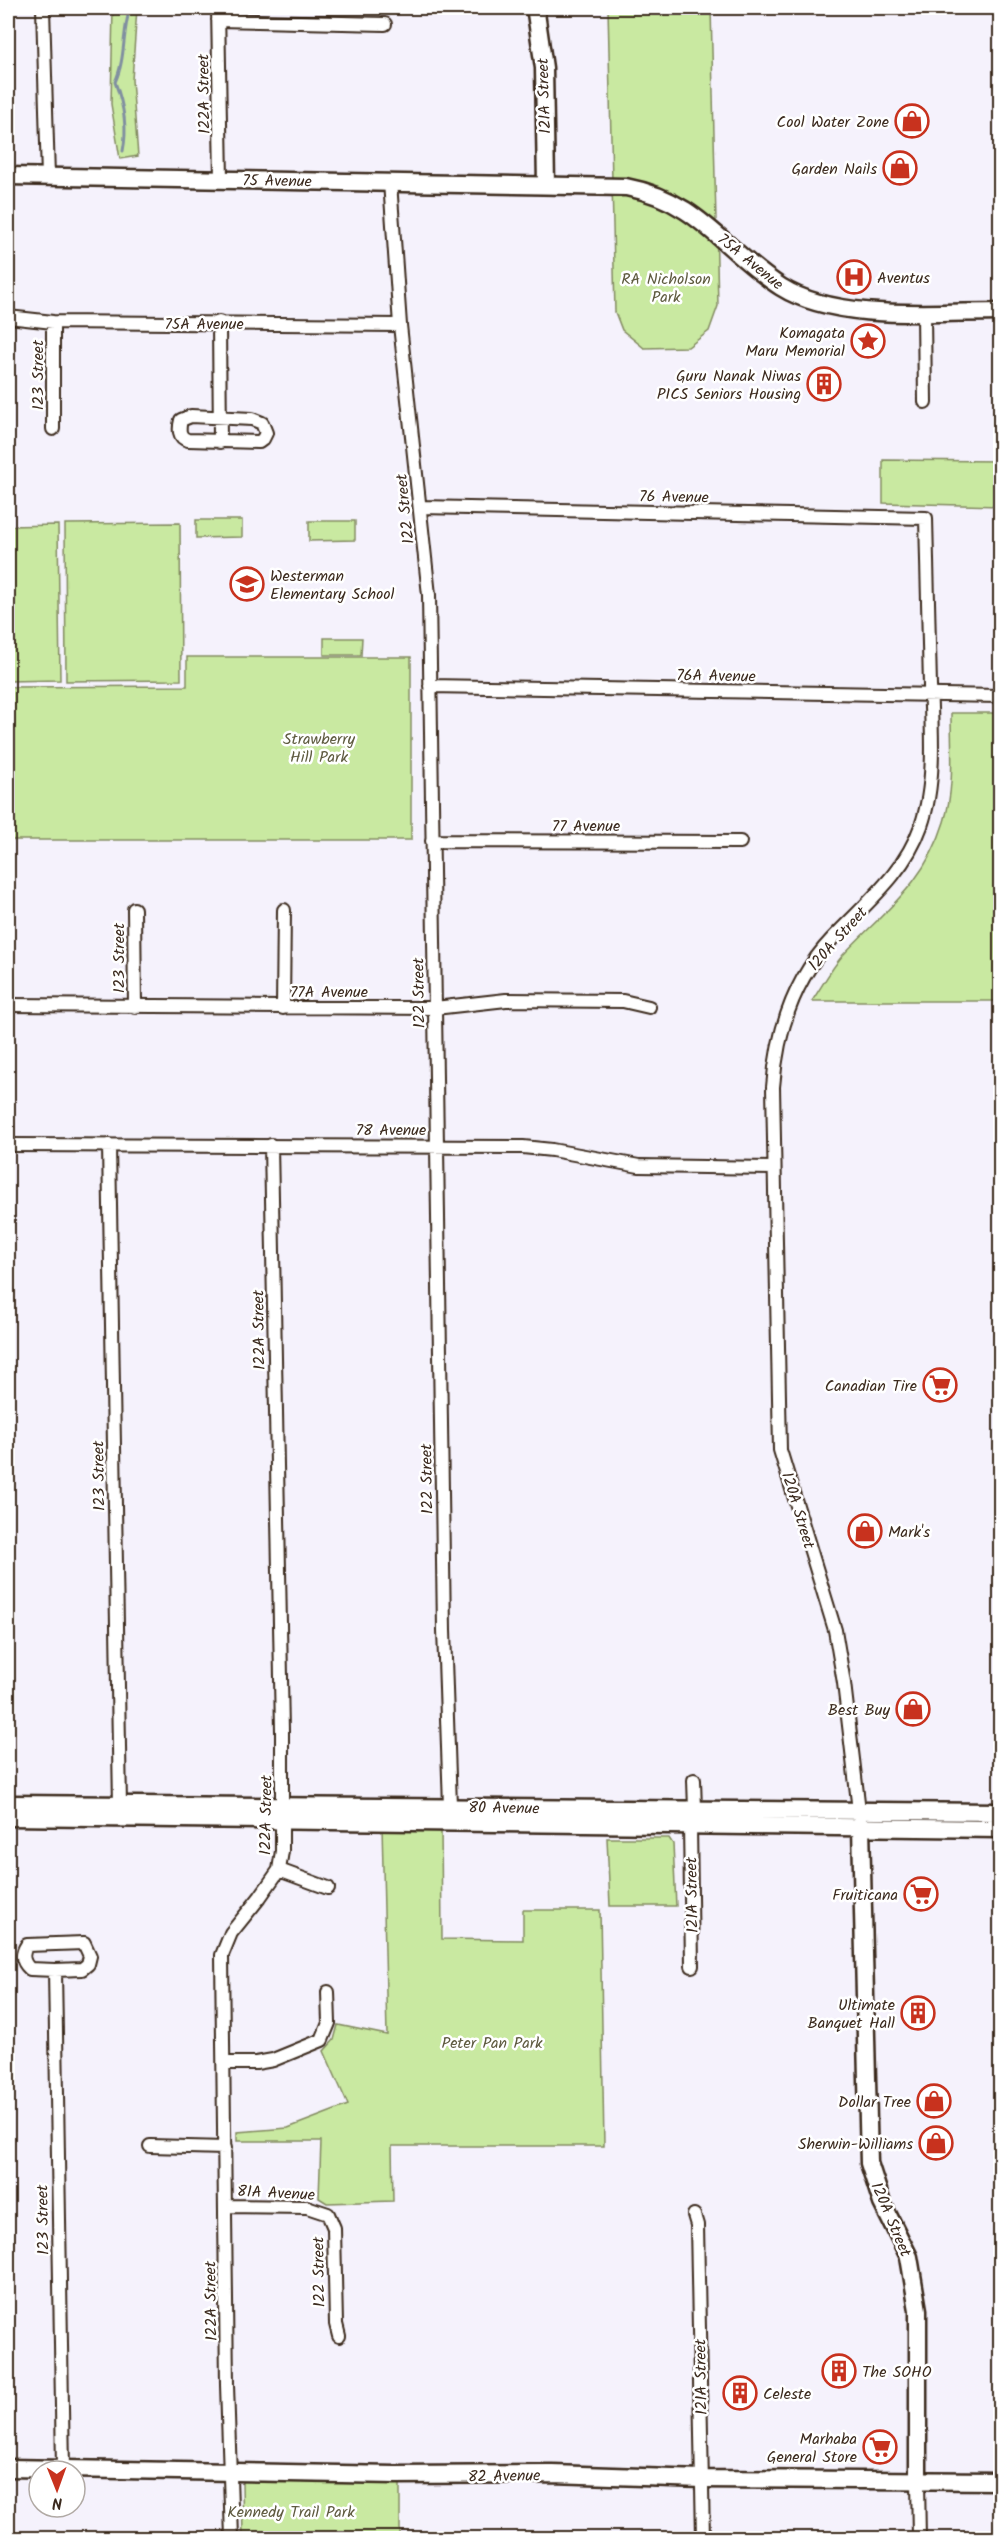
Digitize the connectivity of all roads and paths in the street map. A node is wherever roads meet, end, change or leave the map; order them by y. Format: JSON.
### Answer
{"nodes":[{"id":1,"x":43,"y":8,"type":"edge"},
{"id":2,"x":533,"y":8,"type":"edge"},
{"id":3,"x":218,"y":14,"type":"edge"},
{"id":4,"x":385,"y":24,"type":"dead end"},
{"id":5,"x":8,"y":176,"type":"edge"},
{"id":6,"x":48,"y":177,"type":"junction"},
{"id":7,"x":221,"y":180,"type":"junction"},
{"id":8,"x":390,"y":182,"type":"junction"},
{"id":9,"x":546,"y":185,"type":"junction"},
{"id":10,"x":924,"y":312,"type":"junction"},
{"id":11,"x":1000,"y":312,"type":"edge"},
{"id":12,"x":8,"y":317,"type":"edge"},
{"id":13,"x":53,"y":322,"type":"junction"},
{"id":14,"x":219,"y":322,"type":"junction"},
{"id":15,"x":400,"y":324,"type":"junction"},
{"id":16,"x":924,"y":402,"type":"dead end"},
{"id":17,"x":219,"y":417,"type":"junction"},
{"id":18,"x":53,"y":429,"type":"dead end"},
{"id":19,"x":220,"y":442,"type":"junction"},
{"id":20,"x":421,"y":507,"type":"junction"},
{"id":21,"x":926,"y":518,"type":"joint"},
{"id":22,"x":430,"y":686,"type":"junction"},
{"id":23,"x":931,"y":696,"type":"junction"},
{"id":24,"x":1000,"y":696,"type":"edge"},
{"id":25,"x":432,"y":841,"type":"junction"},
{"id":26,"x":740,"y":843,"type":"dead end"},
{"id":27,"x":134,"y":909,"type":"dead end"},
{"id":28,"x":284,"y":910,"type":"dead end"},
{"id":29,"x":8,"y":1005,"type":"edge"},
{"id":30,"x":135,"y":1007,"type":"junction"},
{"id":31,"x":649,"y":1007,"type":"dead end"},
{"id":32,"x":283,"y":1008,"type":"junction"},
{"id":33,"x":435,"y":1008,"type":"junction"},
{"id":34,"x":8,"y":1145,"type":"edge"},
{"id":35,"x":109,"y":1145,"type":"junction"},
{"id":36,"x":271,"y":1145,"type":"junction"},
{"id":37,"x":437,"y":1146,"type":"junction"},
{"id":38,"x":773,"y":1168,"type":"junction"},
{"id":39,"x":694,"y":1780,"type":"dead end"},
{"id":40,"x":8,"y":1804,"type":"edge"},
{"id":41,"x":120,"y":1806,"type":"junction"},
{"id":42,"x":450,"y":1806,"type":"junction"},
{"id":43,"x":859,"y":1809,"type":"junction"},
{"id":44,"x":1000,"y":1812,"type":"edge"},
{"id":45,"x":283,"y":1814,"type":"junction"},
{"id":46,"x":8,"y":1817,"type":"edge"},
{"id":47,"x":693,"y":1817,"type":"junction"},
{"id":48,"x":77,"y":1818,"type":"junction"},
{"id":49,"x":861,"y":1827,"type":"junction"},
{"id":50,"x":1000,"y":1829,"type":"edge"},
{"id":51,"x":279,"y":1870,"type":"junction"},
{"id":52,"x":328,"y":1888,"type":"dead end"},
{"id":53,"x":692,"y":1966,"type":"dead end"},
{"id":54,"x":55,"y":1970,"type":"junction"},
{"id":55,"x":328,"y":1992,"type":"dead end"},
{"id":56,"x":225,"y":2063,"type":"junction"},
{"id":57,"x":150,"y":2146,"type":"dead end"},
{"id":58,"x":225,"y":2148,"type":"junction"},
{"id":59,"x":226,"y":2206,"type":"junction"},
{"id":60,"x":324,"y":2211,"type":"joint"},
{"id":61,"x":694,"y":2215,"type":"dead end"},
{"id":62,"x":339,"y":2336,"type":"dead end"},
{"id":63,"x":63,"y":2459,"type":"edge"},
{"id":64,"x":8,"y":2468,"type":"edge"},
{"id":65,"x":27,"y":2468,"type":"edge"},
{"id":66,"x":87,"y":2470,"type":"edge"},
{"id":67,"x":231,"y":2473,"type":"junction"},
{"id":68,"x":702,"y":2479,"type":"junction"},
{"id":69,"x":918,"y":2481,"type":"junction"},
{"id":70,"x":1000,"y":2481,"type":"edge"},
{"id":71,"x":232,"y":2538,"type":"edge"},
{"id":72,"x":703,"y":2538,"type":"edge"},
{"id":73,"x":919,"y":2538,"type":"edge"}],
"edges":[{"from":1,"to":6,"type":"street"},
{"from":2,"to":9,"type":"street","name":"121A Street"},
{"from":3,"to":4,"type":"street"},
{"from":3,"to":7,"type":"street","name":"122A Street"},
{"from":5,"to":6,"type":"street","name":"75 Avenue"},
{"from":6,"to":7,"type":"street","name":"75 Avenue"},
{"from":7,"to":8,"type":"street","name":"75 Avenue"},
{"from":8,"to":9,"type":"street","name":"75 Avenue"},
{"from":8,"to":15,"type":"street","name":"122 Street"},
{"from":9,"to":10,"type":"street","name":"75A Avenue"},
{"from":10,"to":11,"type":"street","name":"75A Avenue"},
{"from":10,"to":16,"type":"street"},
{"from":12,"to":13,"type":"street","name":"75A Avenue"},
{"from":13,"to":14,"type":"street","name":"75A Avenue"},
{"from":13,"to":18,"type":"street","name":"123 Street"},
{"from":14,"to":15,"type":"street","name":"75A Avenue"},
{"from":14,"to":17,"type":"street"},
{"from":15,"to":20,"type":"street","name":"122 Street"},
{"from":17,"to":19,"type":"street"},
{"from":17,"to":19,"type":"street"},
{"from":17,"to":19,"type":"street"},
{"from":20,"to":21,"type":"street","name":"76 Avenue"},
{"from":20,"to":22,"type":"street","name":"122 Street"},
{"from":21,"to":23,"type":"street","name":"120A Street"},
{"from":22,"to":23,"type":"street","name":"76A Avenue"},
{"from":22,"to":25,"type":"street","name":"122 Street"},
{"from":23,"to":24,"type":"street","name":"76A Avenue"},
{"from":23,"to":38,"type":"street","name":"120A Street"},
{"from":25,"to":26,"type":"street","name":"77 Avenue"},
{"from":25,"to":33,"type":"street","name":"122 Street"},
{"from":27,"to":30,"type":"street","name":"123 Street"},
{"from":28,"to":32,"type":"street"},
{"from":29,"to":30,"type":"street","name":"77A Avenue"},
{"from":30,"to":32,"type":"street","name":"77A Avenue"},
{"from":31,"to":33,"type":"street","name":"77A Avenue"},
{"from":32,"to":33,"type":"street","name":"77A Avenue"},
{"from":33,"to":37,"type":"street","name":"122 Street"},
{"from":34,"to":35,"type":"street","name":"78 Avenue"},
{"from":35,"to":36,"type":"street","name":"78 Avenue"},
{"from":35,"to":41,"type":"street","name":"123 Street"},
{"from":36,"to":37,"type":"street","name":"78 Avenue"},
{"from":36,"to":45,"type":"street","name":"122A Street"},
{"from":37,"to":38,"type":"street","name":"78 Avenue"},
{"from":37,"to":42,"type":"street","name":"122 Street"},
{"from":38,"to":43,"type":"street","name":"120A Street"},
{"from":39,"to":47,"type":"street","name":"121A Street"},
{"from":40,"to":41,"type":"street","name":"80 Avenue"},
{"from":41,"to":45,"type":"street","name":"80 Avenue"},
{"from":41,"to":48,"type":"street"},
{"from":42,"to":45,"type":"street","name":"80 Avenue"},
{"from":42,"to":47,"type":"street","name":"80 Avenue"},
{"from":43,"to":44,"type":"street"},
{"from":43,"to":47,"type":"street"},
{"from":43,"to":49,"type":"street","name":"120A Street"},
{"from":45,"to":47,"type":"street","name":"80 Avenue"},
{"from":45,"to":48,"type":"street","name":"80 Avenue"},
{"from":45,"to":51,"type":"street","name":"122A Street"},
{"from":46,"to":48,"type":"street","name":"80 Avenue"},
{"from":47,"to":49,"type":"street","name":"80 Avenue"},
{"from":47,"to":53,"type":"street","name":"121A Street"},
{"from":49,"to":50,"type":"street","name":"80 Avenue"},
{"from":49,"to":69,"type":"street","name":"120A Street"},
{"from":51,"to":52,"type":"street"},
{"from":51,"to":56,"type":"street","name":"122A Street"},
{"from":54,"to":54,"type":"street"},
{"from":54,"to":63,"type":"street","name":"123 Street"},
{"from":55,"to":56,"type":"street"},
{"from":56,"to":58,"type":"street","name":"122A Street"},
{"from":57,"to":58,"type":"street"},
{"from":58,"to":59,"type":"street","name":"122A Street"},
{"from":59,"to":60,"type":"street","name":"81A Avenue"},
{"from":59,"to":67,"type":"street","name":"122A Street"},
{"from":60,"to":62,"type":"street","name":"122 Street"},
{"from":61,"to":68,"type":"street","name":"121A Street"},
{"from":64,"to":65,"type":"street","name":"82 Avenue"},
{"from":66,"to":67,"type":"street","name":"82 Avenue"},
{"from":67,"to":68,"type":"street","name":"82 Avenue"},
{"from":67,"to":71,"type":"street","name":"122A Street"},
{"from":68,"to":69,"type":"street","name":"82 Avenue"},
{"from":68,"to":72,"type":"street","name":"121A Street"},
{"from":69,"to":70,"type":"street","name":"82 Avenue"},
{"from":69,"to":73,"type":"street","name":"120A Street"}]}
